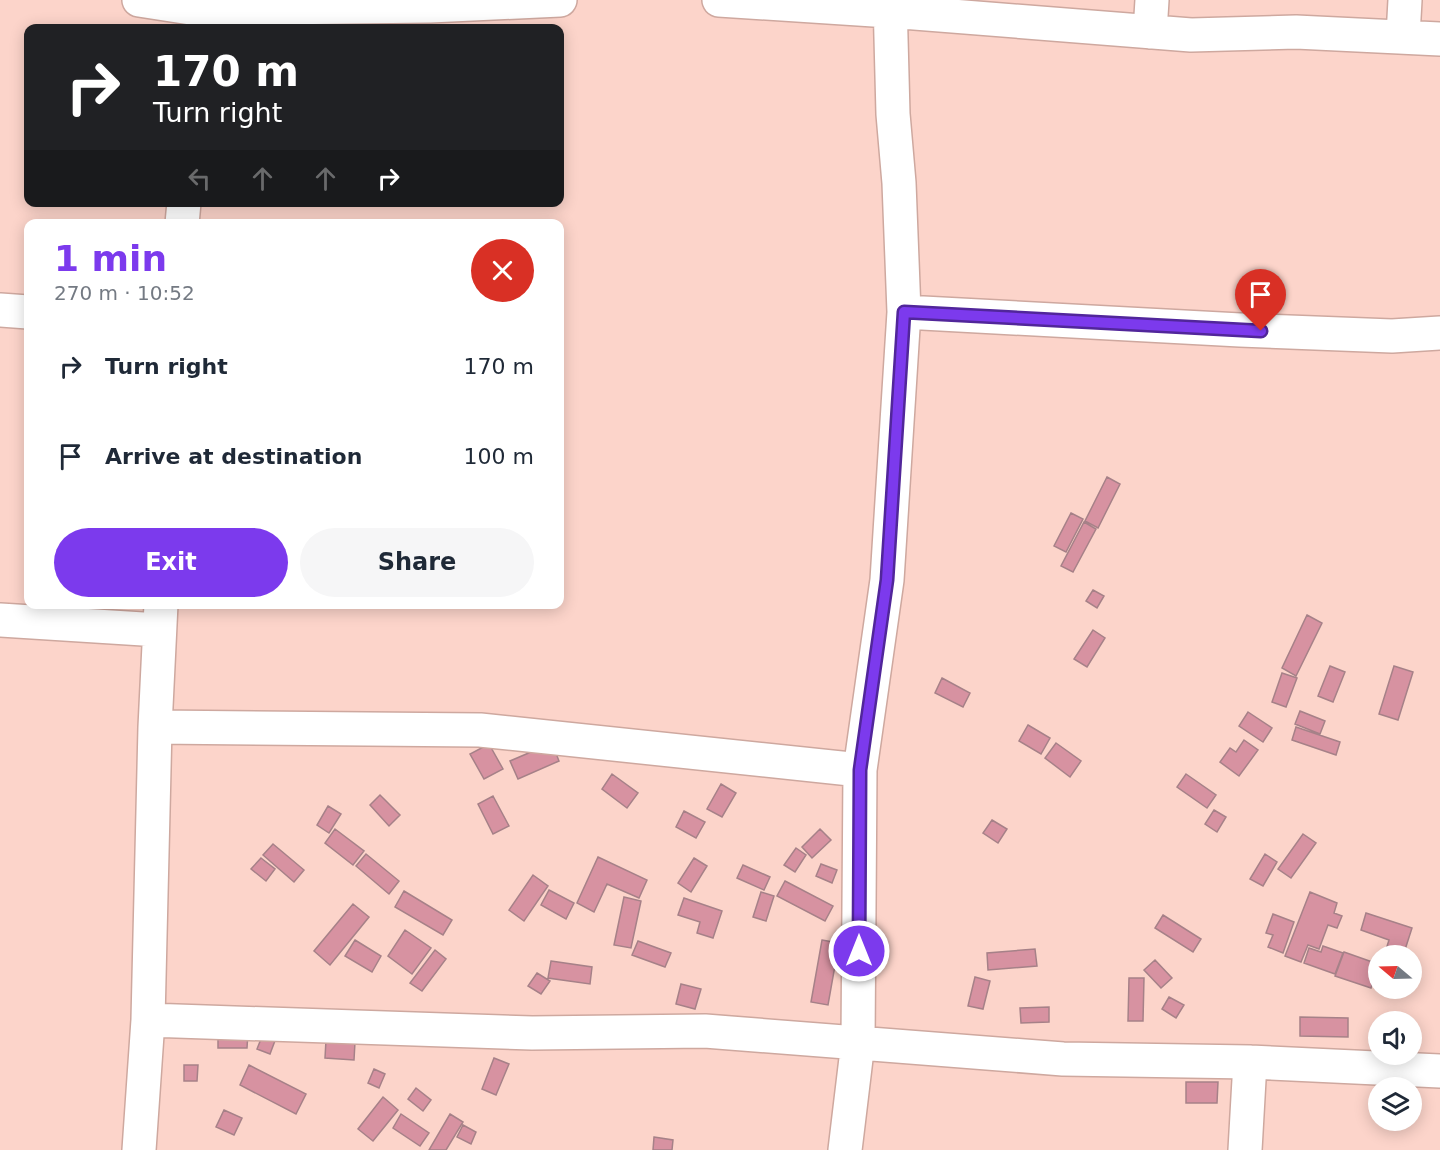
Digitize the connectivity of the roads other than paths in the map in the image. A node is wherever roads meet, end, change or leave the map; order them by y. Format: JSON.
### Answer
{"nodes":[{"id":1,"x":139,"y":0,"type":"edge"},
{"id":2,"x":560,"y":0,"type":"edge"},
{"id":3,"x":719,"y":0,"type":"edge"},
{"id":4,"x":1152,"y":0,"type":"edge"},
{"id":5,"x":1406,"y":0,"type":"edge"},
{"id":6,"x":430,"y":3,"type":"edge"},
{"id":7,"x":889,"y":5,"type":"edge"},
{"id":8,"x":196,"y":12,"type":"edge"},
{"id":9,"x":1150,"y":32,"type":"junction"},
{"id":10,"x":1403,"y":36,"type":"junction"},
{"id":11,"x":1440,"y":39,"type":"edge"},
{"id":12,"x":0,"y":310,"type":"edge"},
{"id":13,"x":24,"y":312,"type":"edge"},
{"id":14,"x":904,"y":312,"type":"junction"},
{"id":15,"x":1440,"y":333,"type":"edge"},
{"id":16,"x":160,"y":617,"type":"edge"},
{"id":17,"x":0,"y":620,"type":"edge"},
{"id":18,"x":155,"y":728,"type":"junction"},
{"id":19,"x":860,"y":770,"type":"junction"},
{"id":20,"x":148,"y":1020,"type":"junction"},
{"id":21,"x":858,"y":1042,"type":"junction"},
{"id":22,"x":1250,"y":1062,"type":"junction"},
{"id":23,"x":1440,"y":1071,"type":"edge"},
{"id":24,"x":139,"y":1150,"type":"edge"},
{"id":25,"x":845,"y":1150,"type":"edge"},
{"id":26,"x":1245,"y":1150,"type":"edge"}],
"edges":[{"from":1,"to":8,"type":"street"},
{"from":2,"to":6,"type":"street"},
{"from":3,"to":7,"type":"street"},
{"from":4,"to":9,"type":"street"},
{"from":5,"to":10,"type":"street"},
{"from":6,"to":8,"type":"street"},
{"from":7,"to":9,"type":"street"},
{"from":7,"to":14,"type":"street"},
{"from":9,"to":10,"type":"street"},
{"from":10,"to":11,"type":"street"},
{"from":12,"to":13,"type":"street"},
{"from":14,"to":15,"type":"street"},
{"from":14,"to":19,"type":"street"},
{"from":16,"to":17,"type":"street"},
{"from":16,"to":18,"type":"street"},
{"from":18,"to":19,"type":"street"},
{"from":18,"to":20,"type":"street"},
{"from":19,"to":21,"type":"street"},
{"from":20,"to":21,"type":"street"},
{"from":20,"to":24,"type":"street"},
{"from":21,"to":22,"type":"street"},
{"from":21,"to":25,"type":"street"},
{"from":22,"to":23,"type":"street"},
{"from":22,"to":26,"type":"street"}]}
